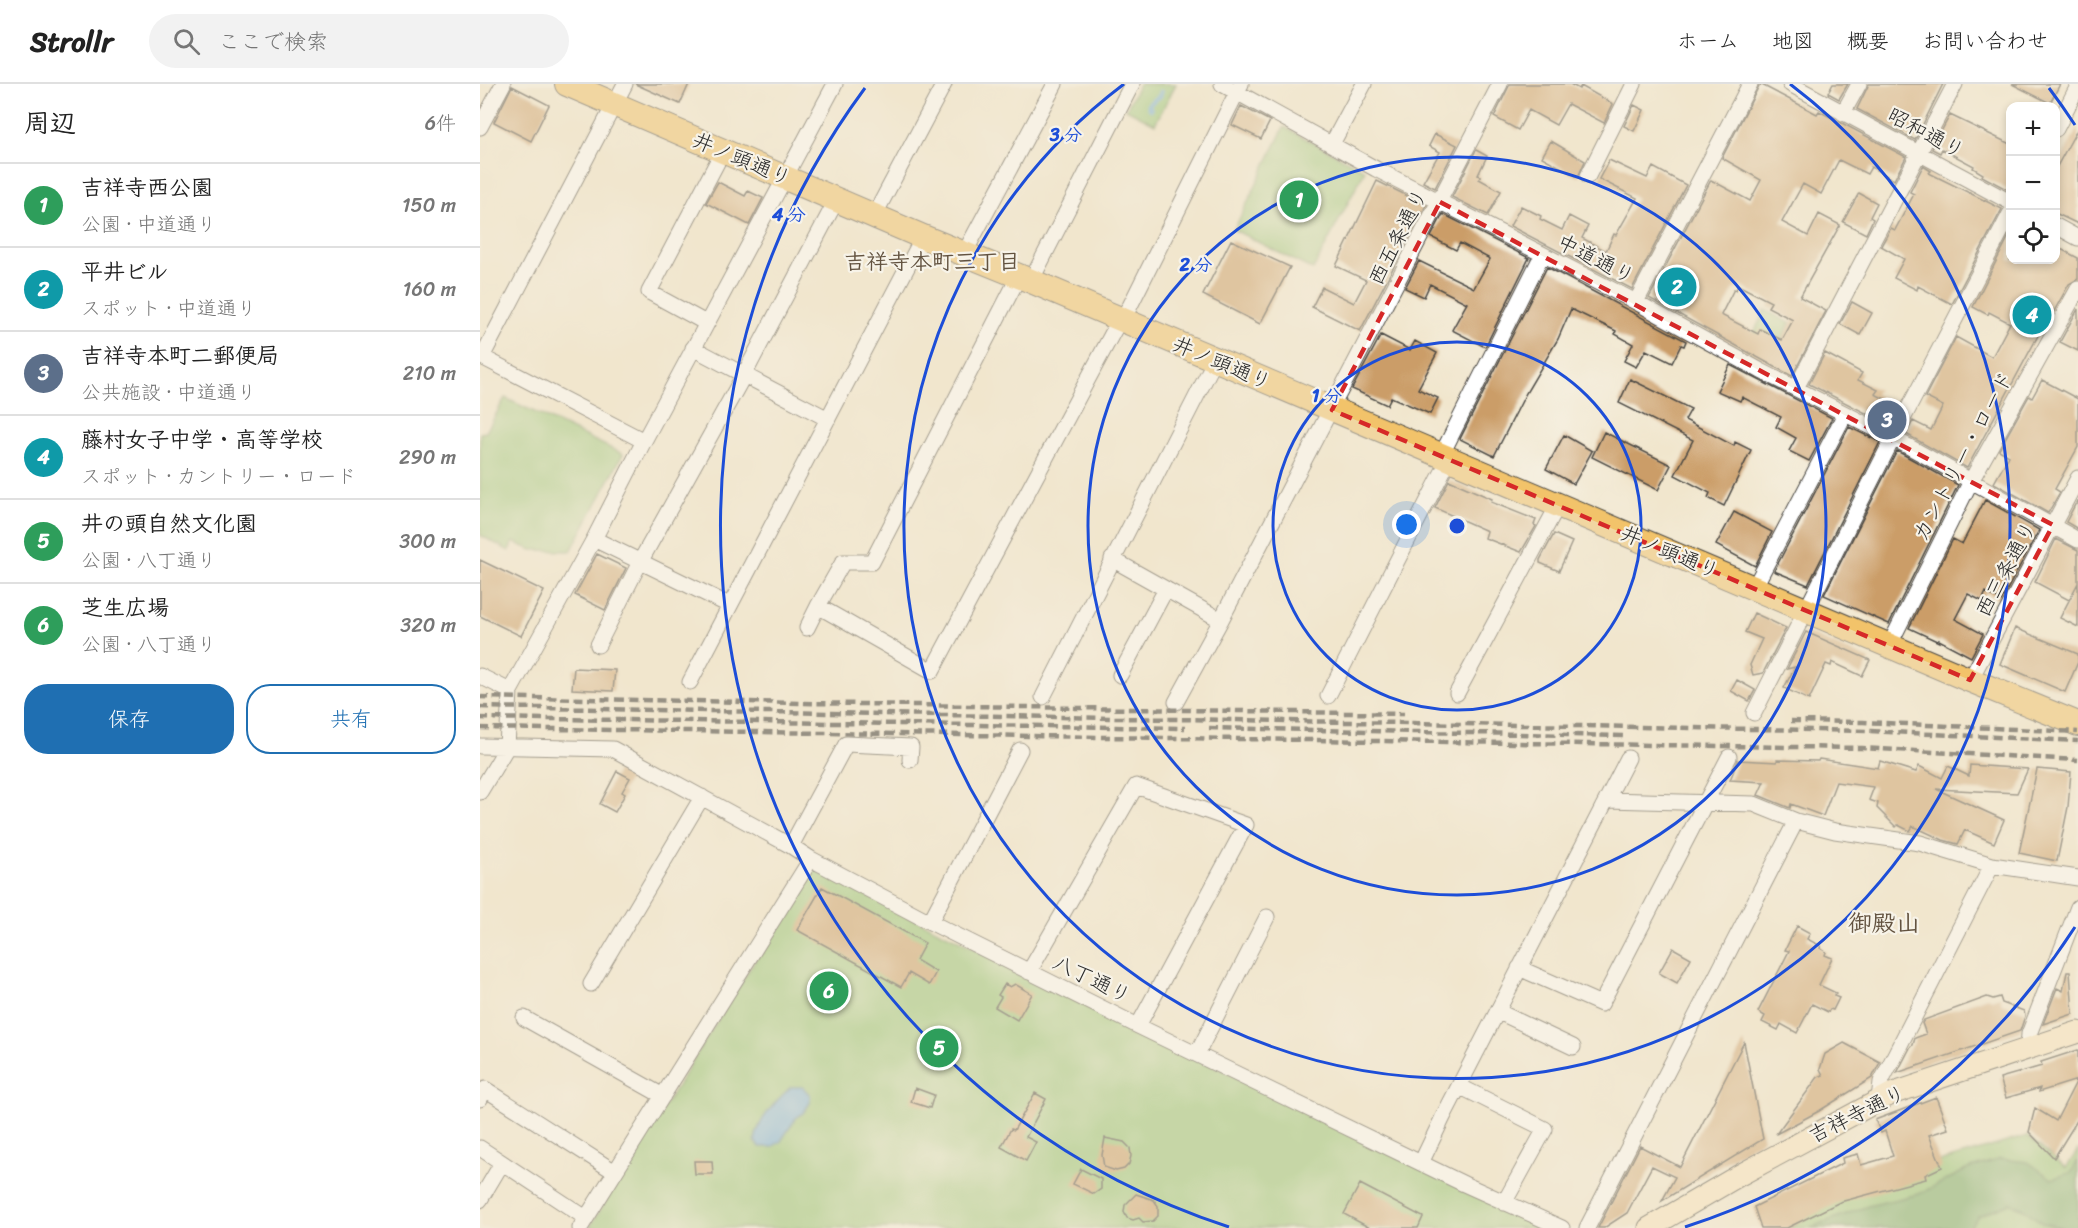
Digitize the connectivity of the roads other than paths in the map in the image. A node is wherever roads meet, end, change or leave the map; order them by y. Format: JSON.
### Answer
{"nodes":[{"id":1,"x":503,"y":84,"type":"edge"},
{"id":2,"x":567,"y":84,"type":"edge"},
{"id":3,"x":835,"y":84,"type":"edge"},
{"id":4,"x":944,"y":84,"type":"edge"},
{"id":5,"x":1055,"y":84,"type":"edge"},
{"id":6,"x":1132,"y":84,"type":"edge"},
{"id":7,"x":1222,"y":84,"type":"edge"},
{"id":8,"x":1364,"y":84,"type":"edge"},
{"id":9,"x":1500,"y":84,"type":"edge"},
{"id":10,"x":1634,"y":84,"type":"edge"},
{"id":11,"x":1750,"y":84,"type":"edge"},
{"id":12,"x":1790,"y":84,"type":"edge"},
{"id":13,"x":1859,"y":84,"type":"edge"},
{"id":14,"x":1955,"y":84,"type":"edge"},
{"id":15,"x":2078,"y":86,"type":"edge"},
{"id":16,"x":1239,"y":88,"type":"edge"},
{"id":17,"x":619,"y":94,"type":"edge"},
{"id":18,"x":1844,"y":113,"type":"junction"},
{"id":19,"x":2060,"y":120,"type":"edge"},
{"id":20,"x":480,"y":127,"type":"edge"},
{"id":21,"x":1332,"y":144,"type":"junction"},
{"id":22,"x":723,"y":151,"type":"junction"},
{"id":23,"x":1918,"y":153,"type":"junction"},
{"id":24,"x":1588,"y":176,"type":"dead end"},
{"id":25,"x":785,"y":177,"type":"junction"},
{"id":26,"x":837,"y":199,"type":"junction"},
{"id":27,"x":2006,"y":200,"type":"edge"},
{"id":28,"x":1440,"y":202,"type":"junction"},
{"id":29,"x":874,"y":216,"type":"junction"},
{"id":30,"x":2006,"y":222,"type":"edge"},
{"id":31,"x":2060,"y":229,"type":"edge"},
{"id":32,"x":923,"y":237,"type":"junction"},
{"id":33,"x":2078,"y":238,"type":"edge"},
{"id":34,"x":964,"y":254,"type":"junction"},
{"id":35,"x":1542,"y":255,"type":"junction"},
{"id":36,"x":1025,"y":278,"type":"junction"},
{"id":37,"x":2078,"y":289,"type":"edge"},
{"id":38,"x":1636,"y":302,"type":"junction"},
{"id":39,"x":1120,"y":319,"type":"junction"},
{"id":40,"x":706,"y":323,"type":"junction"},
{"id":41,"x":693,"y":348,"type":"junction"},
{"id":42,"x":481,"y":357,"type":"edge"},
{"id":43,"x":1215,"y":360,"type":"junction"},
{"id":44,"x":744,"y":375,"type":"junction"},
{"id":45,"x":1796,"y":388,"type":"junction"},
{"id":46,"x":1332,"y":410,"type":"junction"},
{"id":47,"x":1845,"y":414,"type":"junction"},
{"id":48,"x":828,"y":419,"type":"junction"},
{"id":49,"x":1893,"y":438,"type":"junction"},
{"id":50,"x":644,"y":441,"type":"junction"},
{"id":51,"x":1445,"y":457,"type":"junction"},
{"id":52,"x":2078,"y":478,"type":"edge"},
{"id":53,"x":1971,"y":482,"type":"junction"},
{"id":54,"x":1558,"y":505,"type":"junction"},
{"id":55,"x":2053,"y":525,"type":"junction"},
{"id":56,"x":594,"y":539,"type":"junction"},
{"id":57,"x":2078,"y":540,"type":"edge"},
{"id":58,"x":1112,"y":559,"type":"junction"},
{"id":59,"x":640,"y":562,"type":"junction"},
{"id":60,"x":1754,"y":588,"type":"junction"},
{"id":61,"x":1166,"y":589,"type":"junction"},
{"id":62,"x":729,"y":604,"type":"junction"},
{"id":63,"x":818,"y":606,"type":"junction"},
{"id":64,"x":1805,"y":610,"type":"junction"},
{"id":65,"x":1221,"y":620,"type":"junction"},
{"id":66,"x":807,"y":628,"type":"dead end"},
{"id":67,"x":598,"y":645,"type":"dead end"},
{"id":68,"x":1889,"y":646,"type":"junction"},
{"id":69,"x":1120,"y":675,"type":"dead end"},
{"id":70,"x":480,"y":676,"type":"edge"},
{"id":71,"x":1970,"y":680,"type":"junction"},
{"id":72,"x":690,"y":682,"type":"dead end"},
{"id":73,"x":510,"y":691,"type":"junction"},
{"id":74,"x":1457,"y":693,"type":"dead end"},
{"id":75,"x":1328,"y":696,"type":"dead end"},
{"id":76,"x":1043,"y":697,"type":"dead end"},
{"id":77,"x":1176,"y":702,"type":"dead end"},
{"id":78,"x":1754,"y":713,"type":"dead end"},
{"id":79,"x":2078,"y":724,"type":"edge"},
{"id":80,"x":480,"y":746,"type":"edge"},
{"id":81,"x":507,"y":747,"type":"junction"},
{"id":82,"x":1020,"y":750,"type":"dead end"},
{"id":83,"x":1729,"y":757,"type":"dead end"},
{"id":84,"x":1628,"y":758,"type":"dead end"},
{"id":85,"x":910,"y":760,"type":"dead end"},
{"id":86,"x":480,"y":792,"type":"edge"},
{"id":87,"x":702,"y":797,"type":"junction"},
{"id":88,"x":1607,"y":800,"type":"junction"},
{"id":89,"x":1705,"y":803,"type":"junction"},
{"id":90,"x":1796,"y":821,"type":"junction"},
{"id":91,"x":791,"y":846,"type":"junction"},
{"id":92,"x":811,"y":859,"type":"junction"},
{"id":93,"x":1992,"y":865,"type":"junction"},
{"id":94,"x":2078,"y":878,"type":"edge"},
{"id":95,"x":2078,"y":907,"type":"edge"},
{"id":96,"x":1267,"y":917,"type":"dead end"},
{"id":97,"x":930,"y":922,"type":"junction"},
{"id":98,"x":1520,"y":968,"type":"junction"},
{"id":99,"x":1029,"y":972,"type":"junction"},
{"id":100,"x":591,"y":984,"type":"dead end"},
{"id":101,"x":1498,"y":1012,"type":"junction"},
{"id":102,"x":524,"y":1018,"type":"dead end"},
{"id":103,"x":1138,"y":1026,"type":"junction"},
{"id":104,"x":2078,"y":1032,"type":"edge"},
{"id":105,"x":1572,"y":1047,"type":"dead end"},
{"id":106,"x":2028,"y":1049,"type":"junction"},
{"id":107,"x":1197,"y":1054,"type":"junction"},
{"id":108,"x":1458,"y":1086,"type":"junction"},
{"id":109,"x":663,"y":1096,"type":"junction"},
{"id":110,"x":480,"y":1099,"type":"edge"},
{"id":111,"x":1879,"y":1099,"type":"junction"},
{"id":112,"x":480,"y":1148,"type":"edge"},
{"id":113,"x":502,"y":1162,"type":"junction"},
{"id":114,"x":1422,"y":1163,"type":"junction"},
{"id":115,"x":615,"y":1172,"type":"junction"},
{"id":116,"x":480,"y":1200,"type":"edge"},
{"id":117,"x":1504,"y":1203,"type":"junction"},
{"id":118,"x":583,"y":1223,"type":"edge"},
{"id":119,"x":1562,"y":1228,"type":"edge"},
{"id":120,"x":1587,"y":1228,"type":"edge"},
{"id":121,"x":1649,"y":1228,"type":"edge"}],
"edges":[{"from":1,"to":20,"type":"street"},
{"from":2,"to":17,"type":"main road","name":"井ノ頭通り"},
{"from":3,"to":25,"type":"street"},
{"from":4,"to":29,"type":"street"},
{"from":5,"to":34,"type":"street"},
{"from":6,"to":36,"type":"street"},
{"from":7,"to":16,"type":"street","name":"中道通り"},
{"from":8,"to":21,"type":"street"},
{"from":9,"to":28,"type":"street","name":"西五条通り"},
{"from":10,"to":24,"type":"street"},
{"from":11,"to":38,"type":"street"},
{"from":12,"to":18,"type":"street","name":"昭和通り"},
{"from":13,"to":18,"type":"street"},
{"from":14,"to":23,"type":"street"},
{"from":15,"to":19,"type":"street"},
{"from":16,"to":21,"type":"street","name":"中道通り"},
{"from":16,"to":39,"type":"street"},
{"from":17,"to":22,"type":"main road","name":"井ノ頭通り"},
{"from":17,"to":42,"type":"street"},
{"from":18,"to":23,"type":"street","name":"昭和通り"},
{"from":21,"to":28,"type":"street","name":"中道通り"},
{"from":22,"to":25,"type":"main road","name":"井ノ頭通り"},
{"from":22,"to":40,"type":"street"},
{"from":23,"to":27,"type":"street","name":"昭和通り"},
{"from":23,"to":45,"type":"street"},
{"from":25,"to":26,"type":"main road","name":"井ノ頭通り"},
{"from":25,"to":40,"type":"street"},
{"from":26,"to":29,"type":"main road","name":"井ノ頭通り"},
{"from":26,"to":44,"type":"street"},
{"from":28,"to":35,"type":"street","name":"中道通り"},
{"from":28,"to":46,"type":"street","name":"西五条通り"},
{"from":29,"to":32,"type":"main road","name":"井ノ頭通り"},
{"from":30,"to":49,"type":"street"},
{"from":31,"to":33,"type":"street"},
{"from":32,"to":34,"type":"main road","name":"井ノ頭通り"},
{"from":32,"to":48,"type":"street"},
{"from":34,"to":36,"type":"main road","name":"井ノ頭通り"},
{"from":35,"to":38,"type":"street","name":"中道通り"},
{"from":35,"to":51,"type":"street"},
{"from":36,"to":39,"type":"main road","name":"井ノ頭通り"},
{"from":36,"to":63,"type":"street"},
{"from":37,"to":53,"type":"street","name":"カントリー・ロード"},
{"from":38,"to":45,"type":"street","name":"中道通り"},
{"from":39,"to":43,"type":"main road","name":"井ノ頭通り"},
{"from":39,"to":63,"type":"street"},
{"from":40,"to":41,"type":"street"},
{"from":41,"to":44,"type":"street"},
{"from":41,"to":50,"type":"street"},
{"from":42,"to":50,"type":"street"},
{"from":43,"to":46,"type":"main road","name":"井ノ頭通り"},
{"from":43,"to":58,"type":"street"},
{"from":44,"to":48,"type":"street"},
{"from":44,"to":59,"type":"street"},
{"from":45,"to":47,"type":"street","name":"中道通り"},
{"from":46,"to":51,"type":"main road","name":"井ノ頭通り"},
{"from":46,"to":65,"type":"street","name":"西五条通り"},
{"from":47,"to":49,"type":"street","name":"中道通り"},
{"from":47,"to":60,"type":"street"},
{"from":48,"to":62,"type":"street"},
{"from":49,"to":53,"type":"street","name":"中道通り"},
{"from":49,"to":64,"type":"street"},
{"from":50,"to":56,"type":"street"},
{"from":51,"to":54,"type":"main road","name":"井ノ頭通り"},
{"from":51,"to":75,"type":"street"},
{"from":52,"to":55,"type":"street","name":"西三条通り"},
{"from":53,"to":55,"type":"street","name":"中道通り"},
{"from":53,"to":68,"type":"street","name":"カントリー・ロード"},
{"from":54,"to":60,"type":"main road","name":"井ノ頭通り"},
{"from":54,"to":74,"type":"street"},
{"from":55,"to":57,"type":"street","name":"中道通り"},
{"from":55,"to":71,"type":"street","name":"西三条通り"},
{"from":56,"to":59,"type":"street"},
{"from":56,"to":73,"type":"street"},
{"from":58,"to":61,"type":"street"},
{"from":58,"to":76,"type":"street"},
{"from":59,"to":62,"type":"street"},
{"from":59,"to":67,"type":"street"},
{"from":60,"to":64,"type":"main road","name":"井ノ頭通り"},
{"from":61,"to":65,"type":"street"},
{"from":61,"to":69,"type":"street"},
{"from":62,"to":72,"type":"street"},
{"from":63,"to":66,"type":"street"},
{"from":64,"to":68,"type":"main road","name":"井ノ頭通り"},
{"from":64,"to":78,"type":"street"},
{"from":65,"to":77,"type":"street","name":"西五条通り"},
{"from":68,"to":71,"type":"main road","name":"井ノ頭通り"},
{"from":70,"to":73,"type":"street"},
{"from":71,"to":79,"type":"main road","name":"井ノ頭通り"},
{"from":73,"to":81,"type":"street"},
{"from":80,"to":81,"type":"street"},
{"from":81,"to":86,"type":"street"},
{"from":81,"to":87,"type":"street","name":"八丁通り"},
{"from":82,"to":97,"type":"street"},
{"from":83,"to":89,"type":"street"},
{"from":84,"to":88,"type":"street"},
{"from":85,"to":91,"type":"street"},
{"from":87,"to":91,"type":"street","name":"八丁通り"},
{"from":87,"to":100,"type":"street"},
{"from":88,"to":89,"type":"street"},
{"from":88,"to":98,"type":"street"},
{"from":89,"to":90,"type":"street"},
{"from":89,"to":98,"type":"street"},
{"from":90,"to":93,"type":"street"},
{"from":90,"to":120,"type":"street"},
{"from":91,"to":92,"type":"street","name":"八丁通り"},
{"from":92,"to":97,"type":"street","name":"八丁通り"},
{"from":92,"to":109,"type":"street"},
{"from":93,"to":94,"type":"street"},
{"from":93,"to":111,"type":"street"},
{"from":95,"to":106,"type":"street"},
{"from":96,"to":107,"type":"street"},
{"from":97,"to":99,"type":"street","name":"八丁通り"},
{"from":98,"to":101,"type":"street"},
{"from":99,"to":103,"type":"street","name":"八丁通り"},
{"from":99,"to":103,"type":"street"},
{"from":101,"to":105,"type":"street"},
{"from":101,"to":108,"type":"street"},
{"from":102,"to":109,"type":"street"},
{"from":103,"to":107,"type":"street","name":"八丁通り"},
{"from":104,"to":106,"type":"main road","name":"吉祥寺通り"},
{"from":106,"to":111,"type":"main road","name":"吉祥寺通り"},
{"from":107,"to":114,"type":"street","name":"八丁通り"},
{"from":108,"to":114,"type":"street"},
{"from":108,"to":117,"type":"street"},
{"from":109,"to":115,"type":"street"},
{"from":110,"to":115,"type":"street"},
{"from":111,"to":121,"type":"main road","name":"吉祥寺通り"},
{"from":112,"to":113,"type":"street"},
{"from":113,"to":116,"type":"street"},
{"from":113,"to":118,"type":"street"},
{"from":114,"to":117,"type":"street","name":"八丁通り"},
{"from":115,"to":118,"type":"street"},
{"from":117,"to":119,"type":"street","name":"八丁通り"}]}
